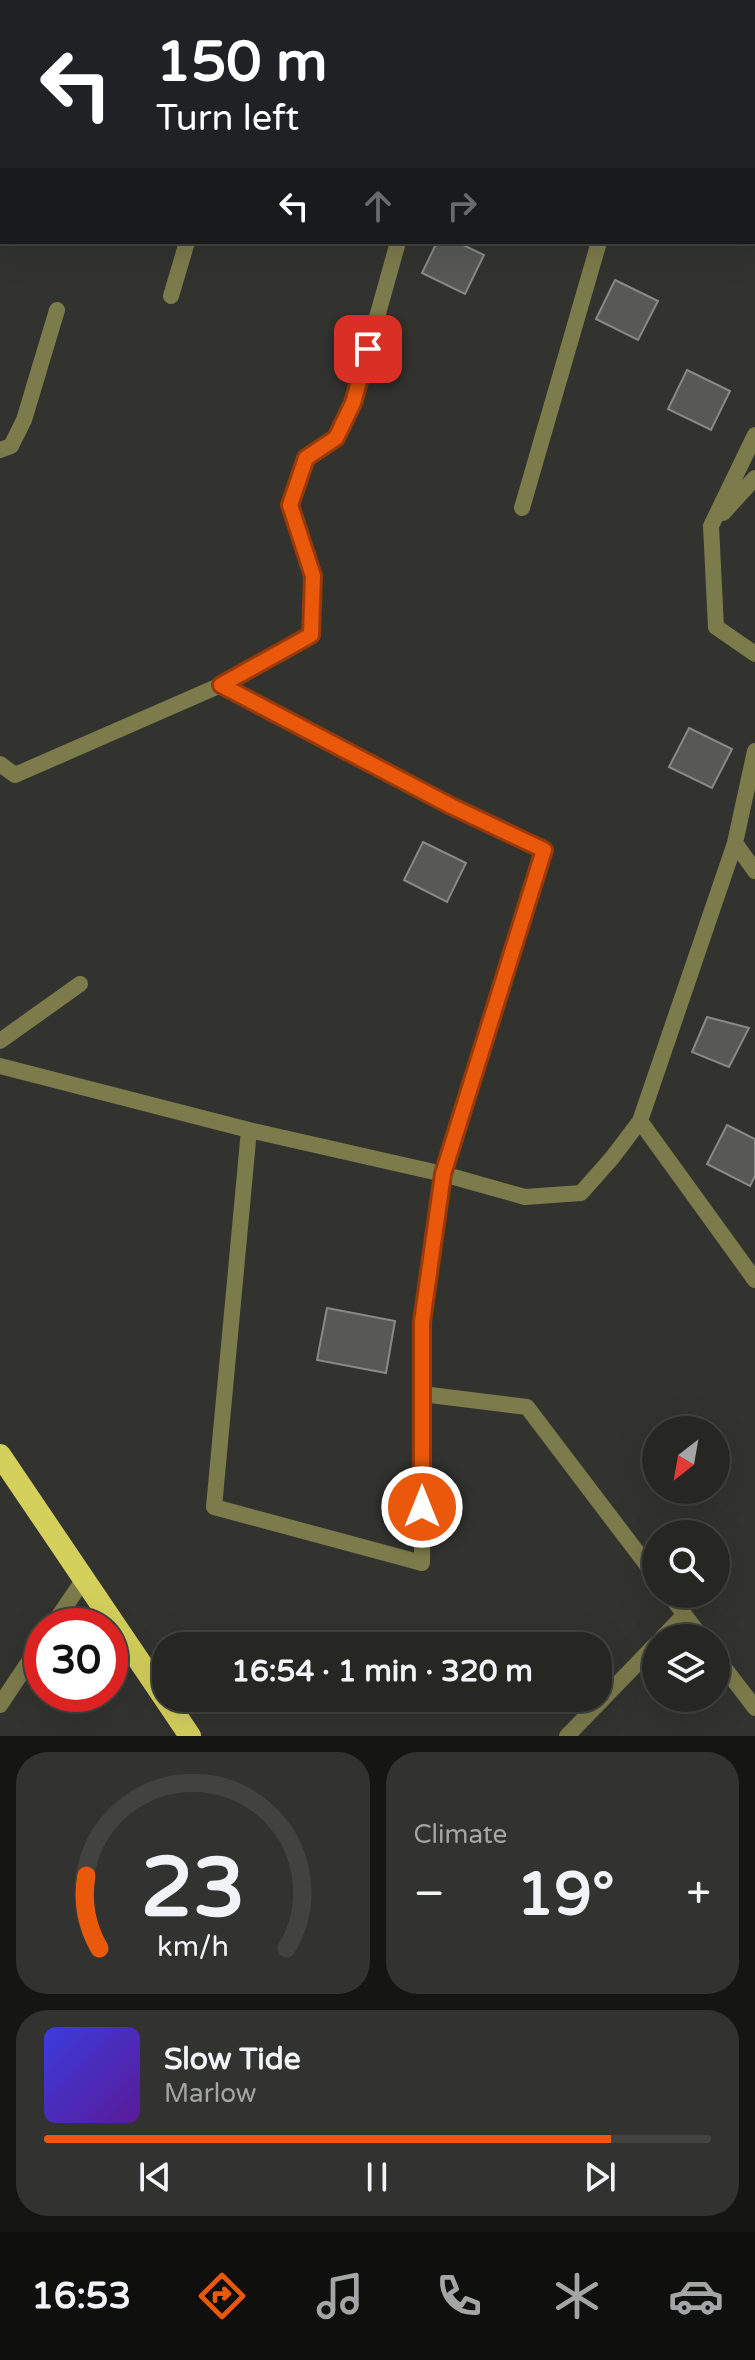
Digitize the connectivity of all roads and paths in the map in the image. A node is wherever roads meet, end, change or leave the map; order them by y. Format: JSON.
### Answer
{"nodes":[{"id":1,"x":186,"y":244,"type":"edge"},
{"id":2,"x":397,"y":244,"type":"edge"},
{"id":3,"x":598,"y":244,"type":"edge"},
{"id":4,"x":171,"y":296,"type":"dead end"},
{"id":5,"x":57,"y":310,"type":"dead end"},
{"id":6,"x":755,"y":435,"type":"edge"},
{"id":7,"x":0,"y":450,"type":"edge"},
{"id":8,"x":755,"y":478,"type":"edge"},
{"id":9,"x":522,"y":508,"type":"dead end"},
{"id":10,"x":711,"y":526,"type":"junction"},
{"id":11,"x":755,"y":654,"type":"edge"},
{"id":12,"x":221,"y":685,"type":"junction"},
{"id":13,"x":755,"y":751,"type":"edge"},
{"id":14,"x":0,"y":764,"type":"edge"},
{"id":15,"x":735,"y":843,"type":"junction"},
{"id":16,"x":755,"y":871,"type":"edge"},
{"id":17,"x":80,"y":984,"type":"dead end"},
{"id":18,"x":0,"y":1041,"type":"edge"},
{"id":19,"x":0,"y":1066,"type":"edge"},
{"id":20,"x":640,"y":1121,"type":"junction"},
{"id":21,"x":249,"y":1130,"type":"junction"},
{"id":22,"x":443,"y":1174,"type":"junction"},
{"id":23,"x":755,"y":1280,"type":"edge"},
{"id":24,"x":422,"y":1394,"type":"junction"},
{"id":25,"x":0,"y":1455,"type":"edge"},
{"id":26,"x":642,"y":1559,"type":"edge"},
{"id":27,"x":84,"y":1579,"type":"junction"},
{"id":28,"x":64,"y":1608,"type":"edge"},
{"id":29,"x":679,"y":1608,"type":"edge"},
{"id":30,"x":684,"y":1615,"type":"junction"},
{"id":31,"x":675,"y":1624,"type":"edge"},
{"id":32,"x":691,"y":1624,"type":"edge"},
{"id":33,"x":642,"y":1658,"type":"edge"},
{"id":34,"x":24,"y":1669,"type":"edge"},
{"id":35,"x":730,"y":1675,"type":"edge"},
{"id":36,"x":0,"y":1705,"type":"edge"},
{"id":37,"x":755,"y":1708,"type":"edge"},
{"id":38,"x":190,"y":1736,"type":"edge"},
{"id":39,"x":567,"y":1736,"type":"edge"}],
"edges":[{"from":1,"to":4,"type":"street"},
{"from":2,"to":12,"type":"street"},
{"from":3,"to":9,"type":"street"},
{"from":5,"to":7,"type":"street"},
{"from":6,"to":10,"type":"street"},
{"from":8,"to":10,"type":"street"},
{"from":10,"to":11,"type":"street"},
{"from":12,"to":14,"type":"street"},
{"from":12,"to":22,"type":"street"},
{"from":13,"to":15,"type":"street"},
{"from":15,"to":16,"type":"street"},
{"from":15,"to":20,"type":"street"},
{"from":17,"to":18,"type":"street"},
{"from":19,"to":21,"type":"street"},
{"from":20,"to":22,"type":"street"},
{"from":20,"to":23,"type":"street"},
{"from":21,"to":22,"type":"street"},
{"from":21,"to":24,"type":"street"},
{"from":22,"to":24,"type":"street"},
{"from":24,"to":26,"type":"street"},
{"from":25,"to":27,"type":"highway"},
{"from":27,"to":28,"type":"street"},
{"from":27,"to":38,"type":"highway"},
{"from":29,"to":30,"type":"street"},
{"from":30,"to":31,"type":"street"},
{"from":30,"to":32,"type":"street"},
{"from":33,"to":39,"type":"street"},
{"from":34,"to":36,"type":"street"},
{"from":35,"to":37,"type":"street"}]}
